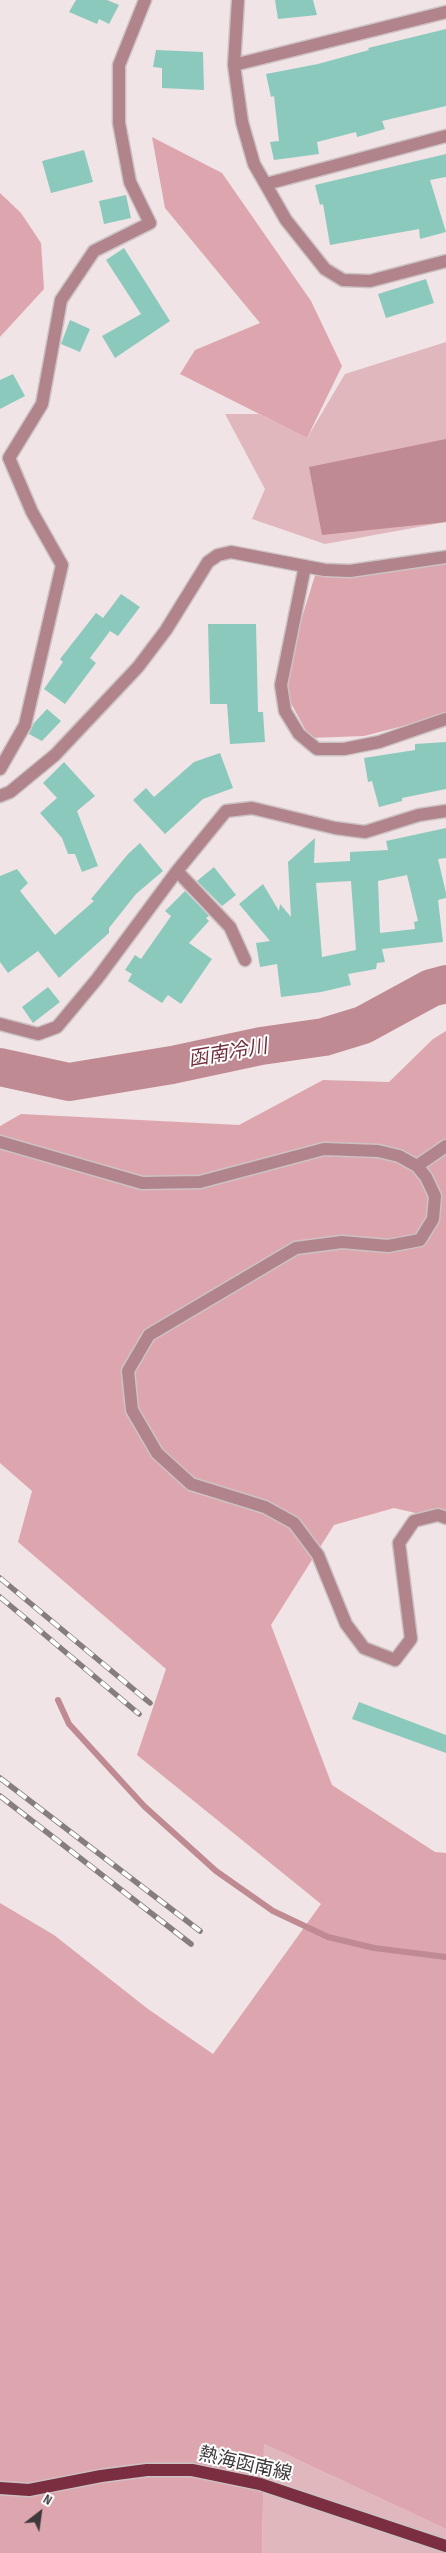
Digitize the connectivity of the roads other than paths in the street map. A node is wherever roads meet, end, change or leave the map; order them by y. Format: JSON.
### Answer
{"nodes":[{"id":1,"x":145,"y":0,"type":"edge"},
{"id":2,"x":238,"y":0,"type":"edge"},
{"id":3,"x":446,"y":12,"type":"edge"},
{"id":4,"x":234,"y":65,"type":"junction"},
{"id":5,"x":446,"y":136,"type":"edge"},
{"id":6,"x":266,"y":184,"type":"junction"},
{"id":7,"x":446,"y":261,"type":"edge"},
{"id":8,"x":446,"y":557,"type":"edge"},
{"id":9,"x":305,"y":566,"type":"junction"},
{"id":10,"x":446,"y":719,"type":"edge"},
{"id":11,"x":0,"y":769,"type":"edge"},
{"id":12,"x":0,"y":796,"type":"edge"},
{"id":13,"x":446,"y":811,"type":"edge"},
{"id":14,"x":177,"y":871,"type":"junction"},
{"id":15,"x":244,"y":960,"type":"dead end"},
{"id":16,"x":0,"y":1024,"type":"edge"},
{"id":17,"x":0,"y":1142,"type":"edge"},
{"id":18,"x":446,"y":1146,"type":"edge"},
{"id":19,"x":417,"y":1166,"type":"junction"},
{"id":20,"x":446,"y":1518,"type":"edge"},
{"id":21,"x":0,"y":2488,"type":"edge"},
{"id":22,"x":446,"y":2546,"type":"edge"}],
"edges":[{"from":1,"to":11,"type":"street"},
{"from":2,"to":4,"type":"street"},
{"from":3,"to":4,"type":"street"},
{"from":4,"to":6,"type":"street"},
{"from":5,"to":6,"type":"street"},
{"from":6,"to":7,"type":"street"},
{"from":8,"to":9,"type":"street"},
{"from":9,"to":10,"type":"street"},
{"from":9,"to":12,"type":"street"},
{"from":13,"to":14,"type":"street"},
{"from":14,"to":15,"type":"street"},
{"from":14,"to":16,"type":"street"},
{"from":17,"to":19,"type":"street"},
{"from":18,"to":19,"type":"street"},
{"from":19,"to":20,"type":"street"},
{"from":21,"to":22,"type":"main road","name":"熱海函南線"}]}
